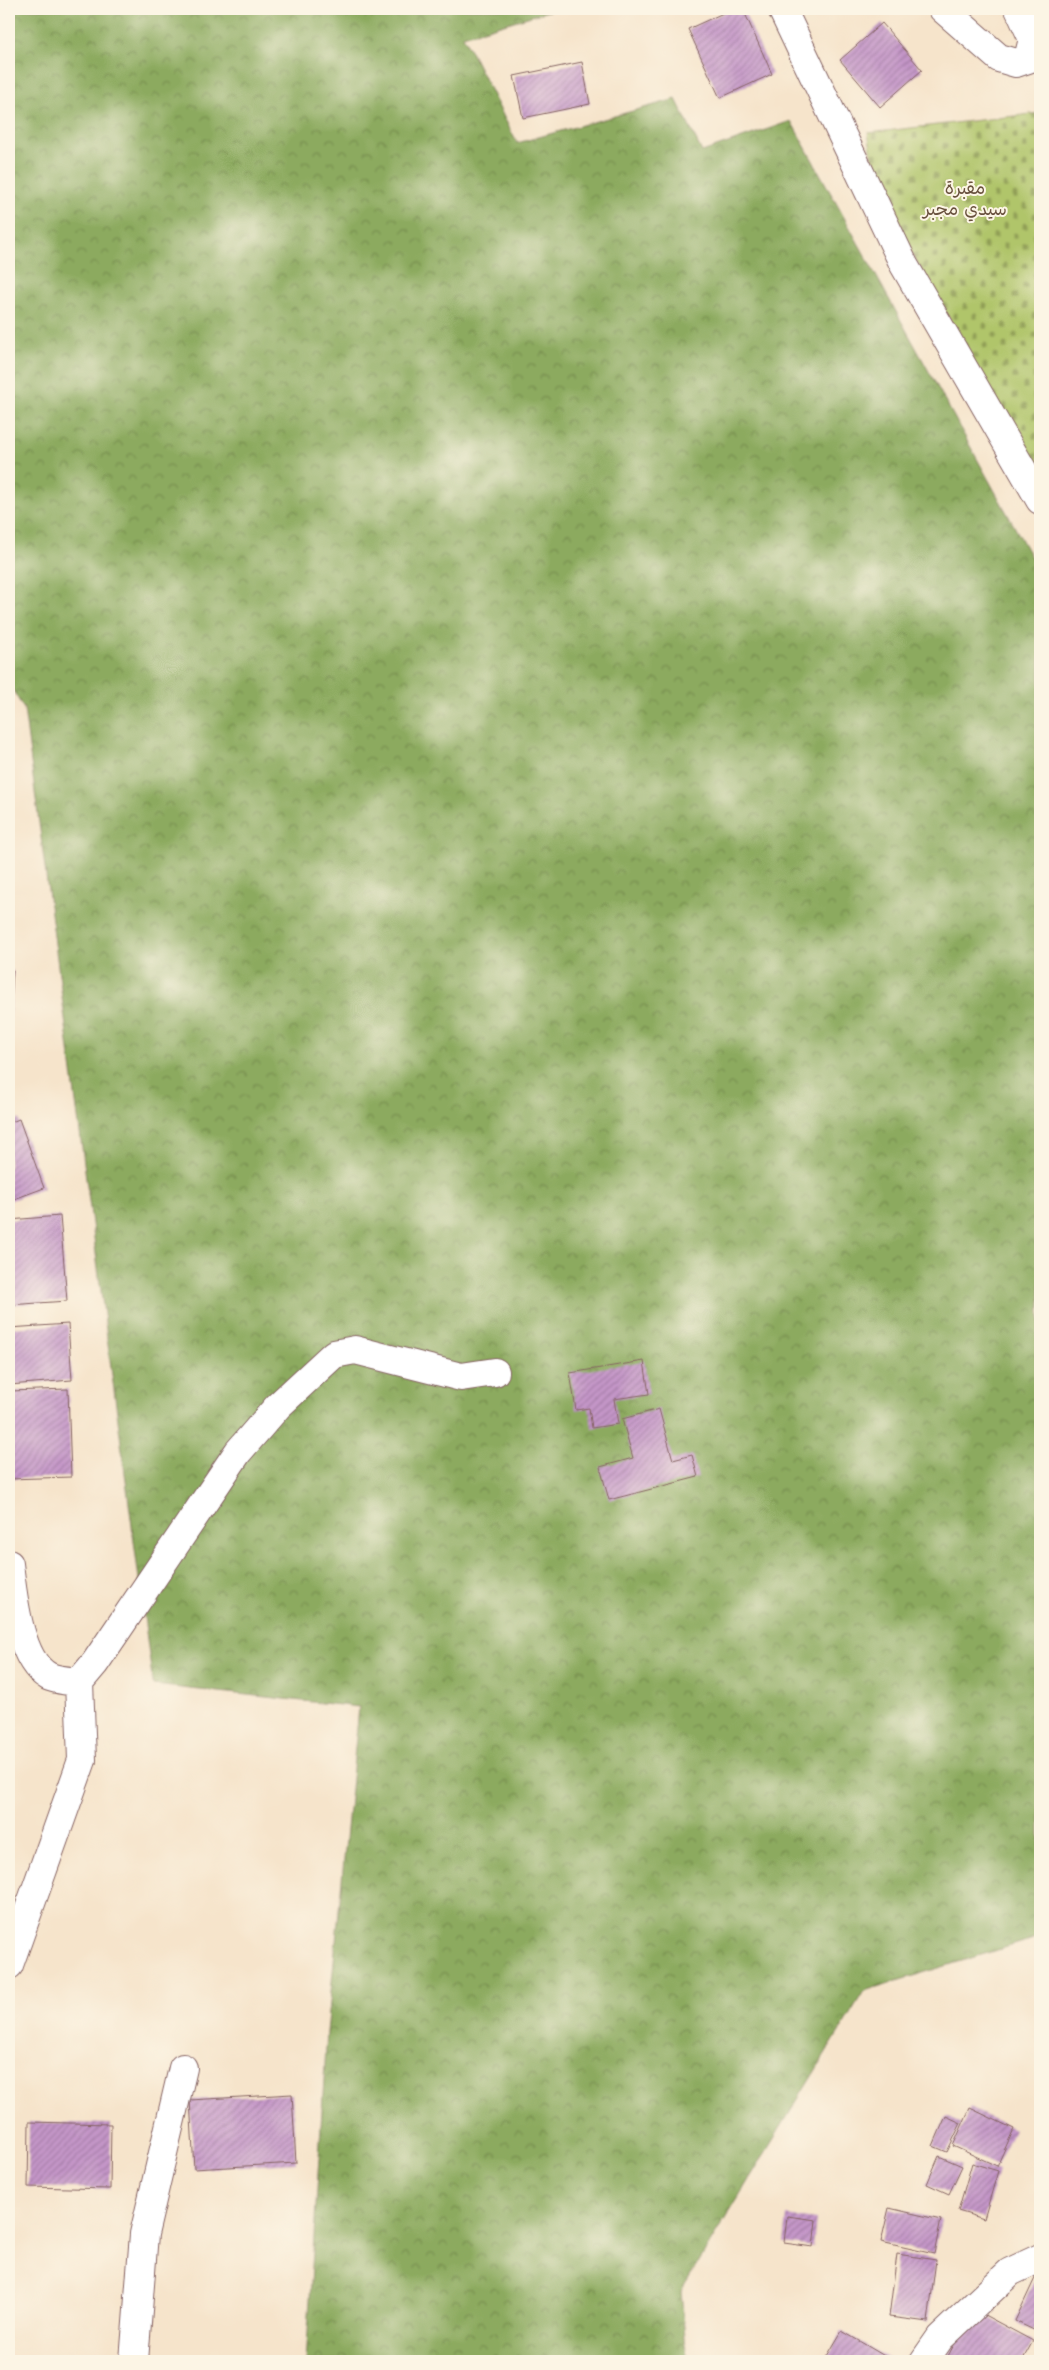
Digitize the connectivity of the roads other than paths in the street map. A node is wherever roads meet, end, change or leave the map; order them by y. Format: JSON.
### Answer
{"nodes":[{"id":1,"x":782,"y":9,"type":"edge"},
{"id":2,"x":943,"y":9,"type":"edge"},
{"id":3,"x":1018,"y":9,"type":"edge"},
{"id":4,"x":1040,"y":500,"type":"edge"},
{"id":5,"x":495,"y":1372,"type":"dead end"},
{"id":6,"x":9,"y":1564,"type":"edge"},
{"id":7,"x":78,"y":1682,"type":"junction"},
{"id":8,"x":9,"y":1965,"type":"edge"},
{"id":9,"x":183,"y":2068,"type":"dead end"},
{"id":10,"x":1040,"y":2258,"type":"edge"},
{"id":11,"x":134,"y":2361,"type":"edge"},
{"id":12,"x":924,"y":2361,"type":"edge"}],
"edges":[{"from":1,"to":4,"type":"street"},
{"from":2,"to":3,"type":"street"},
{"from":5,"to":7,"type":"street"},
{"from":6,"to":7,"type":"street"},
{"from":7,"to":8,"type":"street"},
{"from":9,"to":11,"type":"street"},
{"from":10,"to":12,"type":"street"}]}
